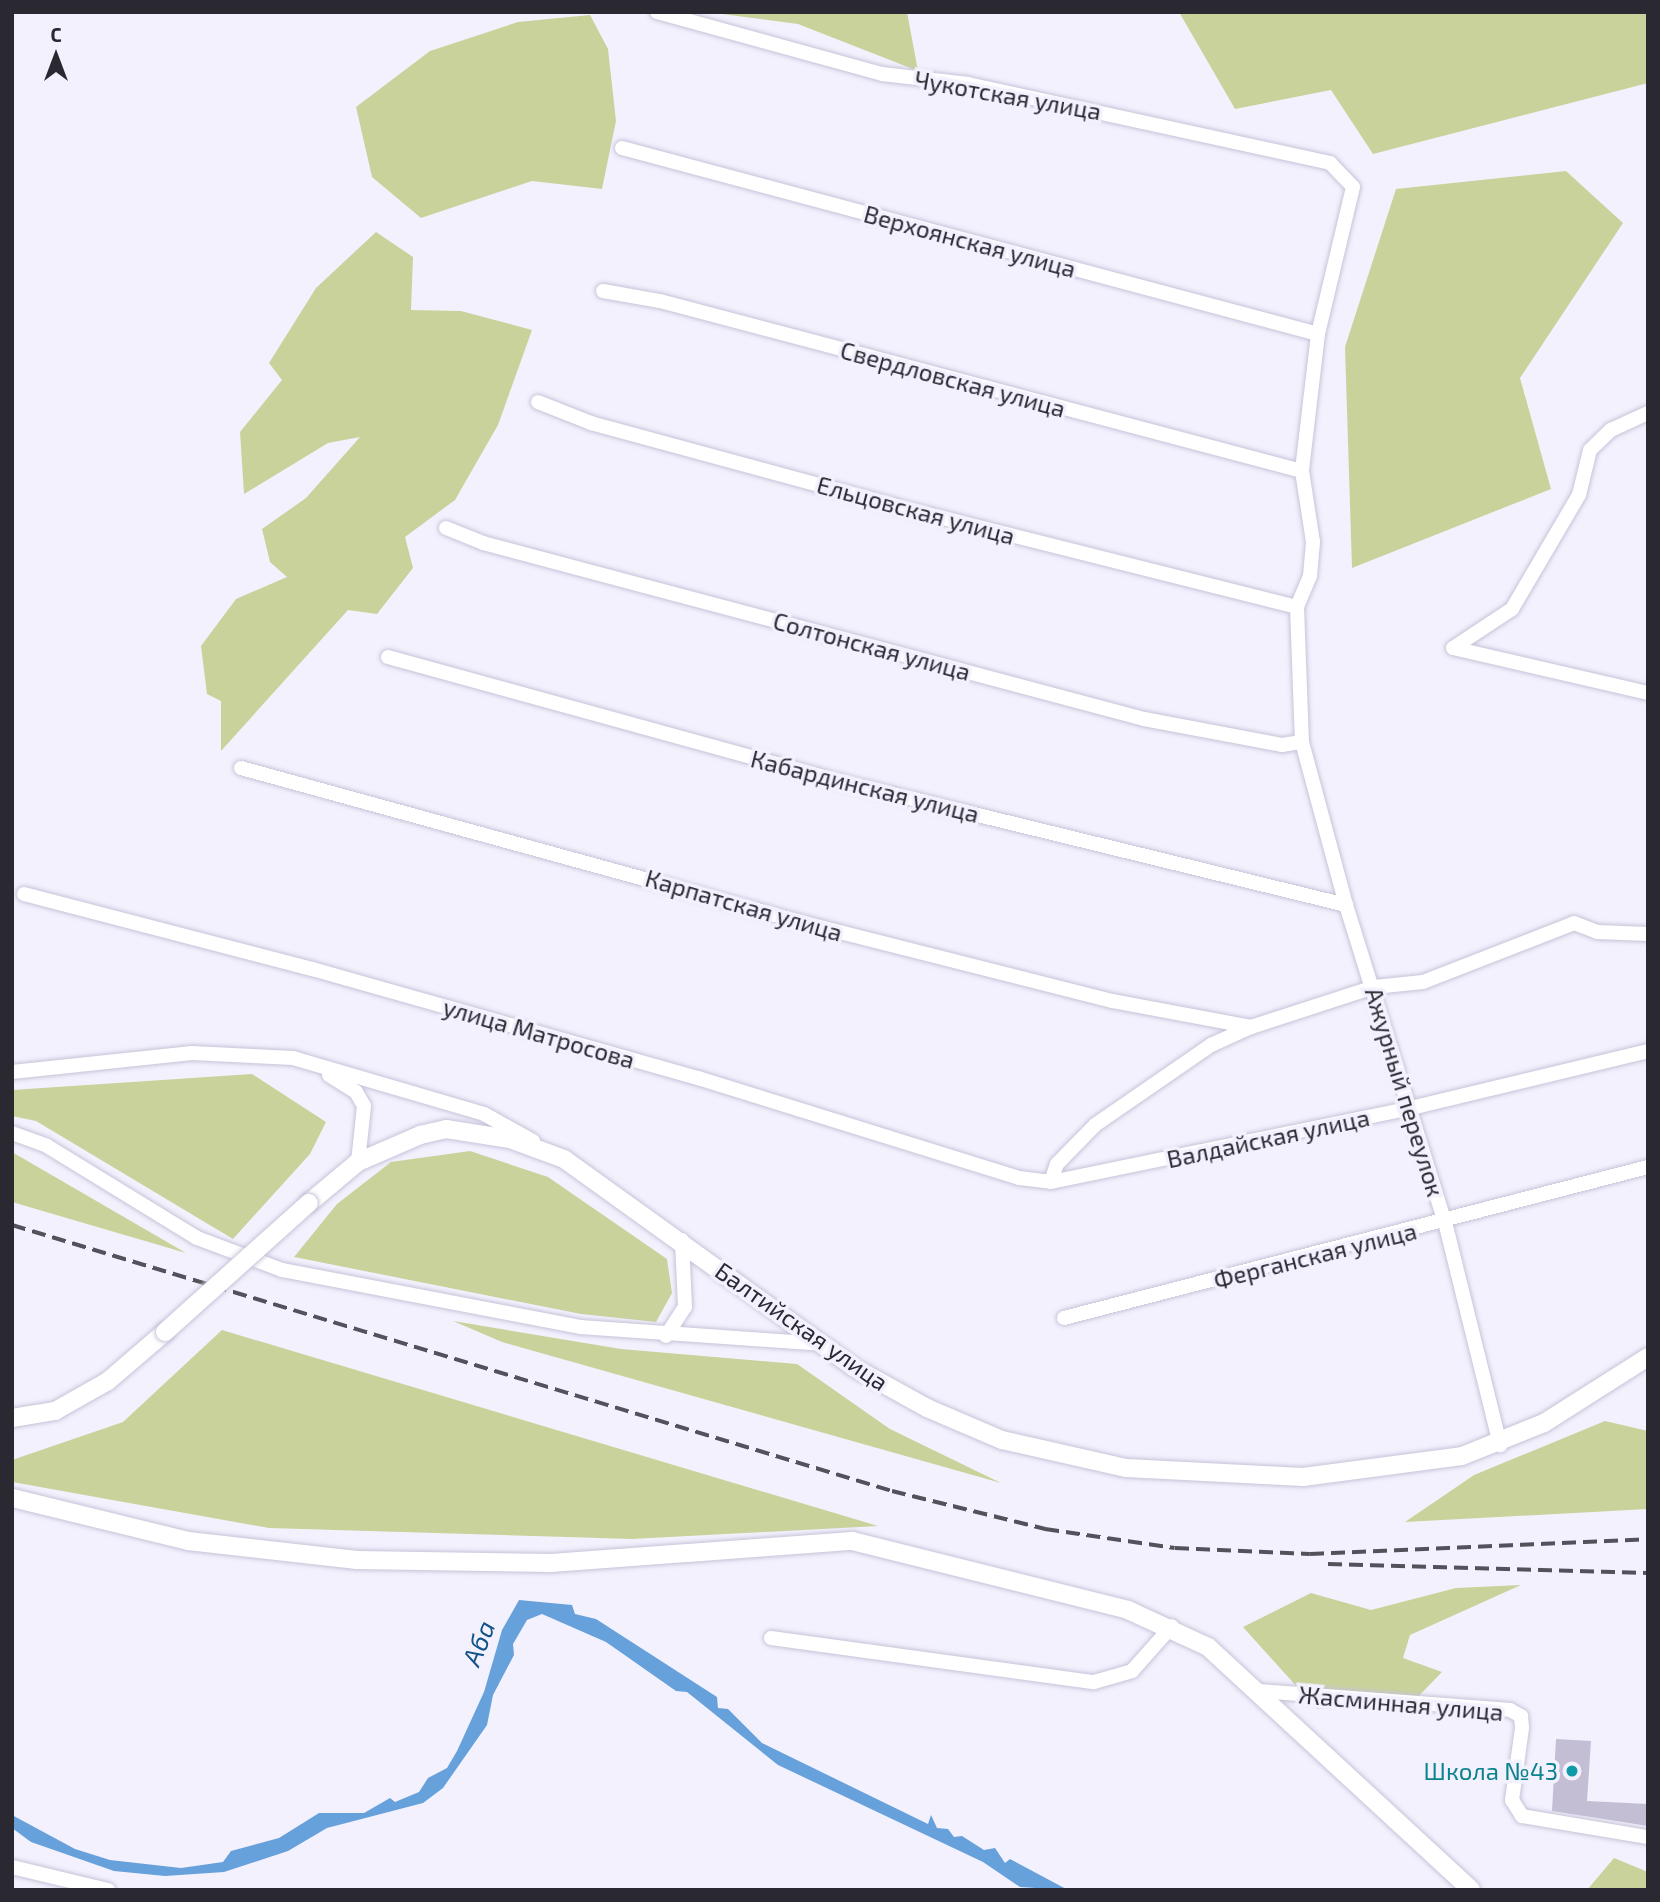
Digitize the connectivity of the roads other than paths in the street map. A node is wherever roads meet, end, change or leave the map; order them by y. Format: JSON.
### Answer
{"nodes":[{"id":1,"x":657,"y":12,"type":"edge"},
{"id":2,"x":622,"y":148,"type":"dead end"},
{"id":3,"x":603,"y":291,"type":"dead end"},
{"id":4,"x":1318,"y":334,"type":"junction"},
{"id":5,"x":538,"y":402,"type":"dead end"},
{"id":6,"x":1648,"y":413,"type":"edge"},
{"id":7,"x":1302,"y":471,"type":"junction"},
{"id":8,"x":446,"y":528,"type":"dead end"},
{"id":9,"x":1297,"y":607,"type":"junction"},
{"id":10,"x":388,"y":657,"type":"dead end"},
{"id":11,"x":1648,"y":693,"type":"edge"},
{"id":12,"x":1302,"y":742,"type":"junction"},
{"id":13,"x":242,"y":768,"type":"dead end"},
{"id":14,"x":24,"y":894,"type":"dead end"},
{"id":15,"x":1346,"y":905,"type":"junction"},
{"id":16,"x":1648,"y":934,"type":"edge"},
{"id":17,"x":1374,"y":987,"type":"junction"},
{"id":18,"x":1251,"y":1027,"type":"junction"},
{"id":19,"x":1648,"y":1051,"type":"edge"},
{"id":20,"x":293,"y":1058,"type":"junction"},
{"id":21,"x":12,"y":1072,"type":"edge"},
{"id":22,"x":1411,"y":1108,"type":"junction"},
{"id":23,"x":12,"y":1133,"type":"edge"},
{"id":24,"x":564,"y":1158,"type":"junction"},
{"id":25,"x":358,"y":1162,"type":"junction"},
{"id":26,"x":1648,"y":1167,"type":"edge"},
{"id":27,"x":1051,"y":1182,"type":"junction"},
{"id":28,"x":1445,"y":1222,"type":"junction"},
{"id":29,"x":682,"y":1240,"type":"junction"},
{"id":30,"x":1064,"y":1318,"type":"dead end"},
{"id":31,"x":666,"y":1336,"type":"junction"},
{"id":32,"x":822,"y":1344,"type":"junction"},
{"id":33,"x":1648,"y":1357,"type":"edge"},
{"id":34,"x":12,"y":1418,"type":"edge"},
{"id":35,"x":1500,"y":1445,"type":"junction"},
{"id":36,"x":12,"y":1497,"type":"edge"},
{"id":37,"x":1172,"y":1626,"type":"junction"},
{"id":38,"x":771,"y":1638,"type":"dead end"},
{"id":39,"x":1259,"y":1691,"type":"junction"},
{"id":40,"x":1648,"y":1837,"type":"edge"},
{"id":41,"x":12,"y":1867,"type":"edge"},
{"id":42,"x":107,"y":1890,"type":"edge"},
{"id":43,"x":1471,"y":1890,"type":"edge"}],
"edges":[{"from":1,"to":4,"type":"street","name":"Чукотская улица"},
{"from":2,"to":4,"type":"street","name":"Верхоянская улица"},
{"from":3,"to":7,"type":"street","name":"Свердловская улица"},
{"from":4,"to":7,"type":"street"},
{"from":5,"to":9,"type":"street","name":"Ельцовская улица"},
{"from":6,"to":11,"type":"street"},
{"from":7,"to":9,"type":"street"},
{"from":8,"to":12,"type":"street","name":"Солтонская улица"},
{"from":9,"to":12,"type":"street","name":"Ажурный переулок"},
{"from":10,"to":15,"type":"street","name":"Кабардинская улица"},
{"from":12,"to":15,"type":"street","name":"Ажурный переулок"},
{"from":13,"to":18,"type":"street","name":"Карпатская улица"},
{"from":14,"to":27,"type":"street","name":"улица Матросова"},
{"from":15,"to":17,"type":"street","name":"Ажурный переулок"},
{"from":16,"to":17,"type":"street","name":"Карпатская улица"},
{"from":17,"to":18,"type":"street","name":"Карпатская улица"},
{"from":17,"to":22,"type":"street","name":"Ажурный переулок"},
{"from":18,"to":27,"type":"street","name":"Карпатская улица"},
{"from":19,"to":22,"type":"street","name":"Валдайская улица"},
{"from":20,"to":21,"type":"street"},
{"from":20,"to":24,"type":"street"},
{"from":20,"to":25,"type":"street"},
{"from":22,"to":27,"type":"street","name":"Валдайская улица"},
{"from":22,"to":28,"type":"street","name":"Ажурный переулок"},
{"from":23,"to":31,"type":"street"},
{"from":24,"to":25,"type":"main road","name":"Балтийская улица"},
{"from":24,"to":29,"type":"main road","name":"Балтийская улица"},
{"from":25,"to":34,"type":"main road","name":"Балтийская улица","bridge":true},
{"from":26,"to":28,"type":"street","name":"Ферганская улица"},
{"from":28,"to":30,"type":"street","name":"Ферганская улица"},
{"from":28,"to":35,"type":"street","name":"Ажурный переулок"},
{"from":29,"to":31,"type":"street"},
{"from":29,"to":32,"type":"main road","name":"Балтийская улица"},
{"from":31,"to":32,"type":"street"},
{"from":32,"to":35,"type":"main road","name":"Балтийская улица"},
{"from":33,"to":35,"type":"main road","name":"Балтийская улица"},
{"from":36,"to":37,"type":"main road"},
{"from":37,"to":38,"type":"street"},
{"from":37,"to":39,"type":"main road"},
{"from":39,"to":40,"type":"street","name":"Жасминная улица"},
{"from":39,"to":43,"type":"main road"},
{"from":41,"to":42,"type":"street"}]}
